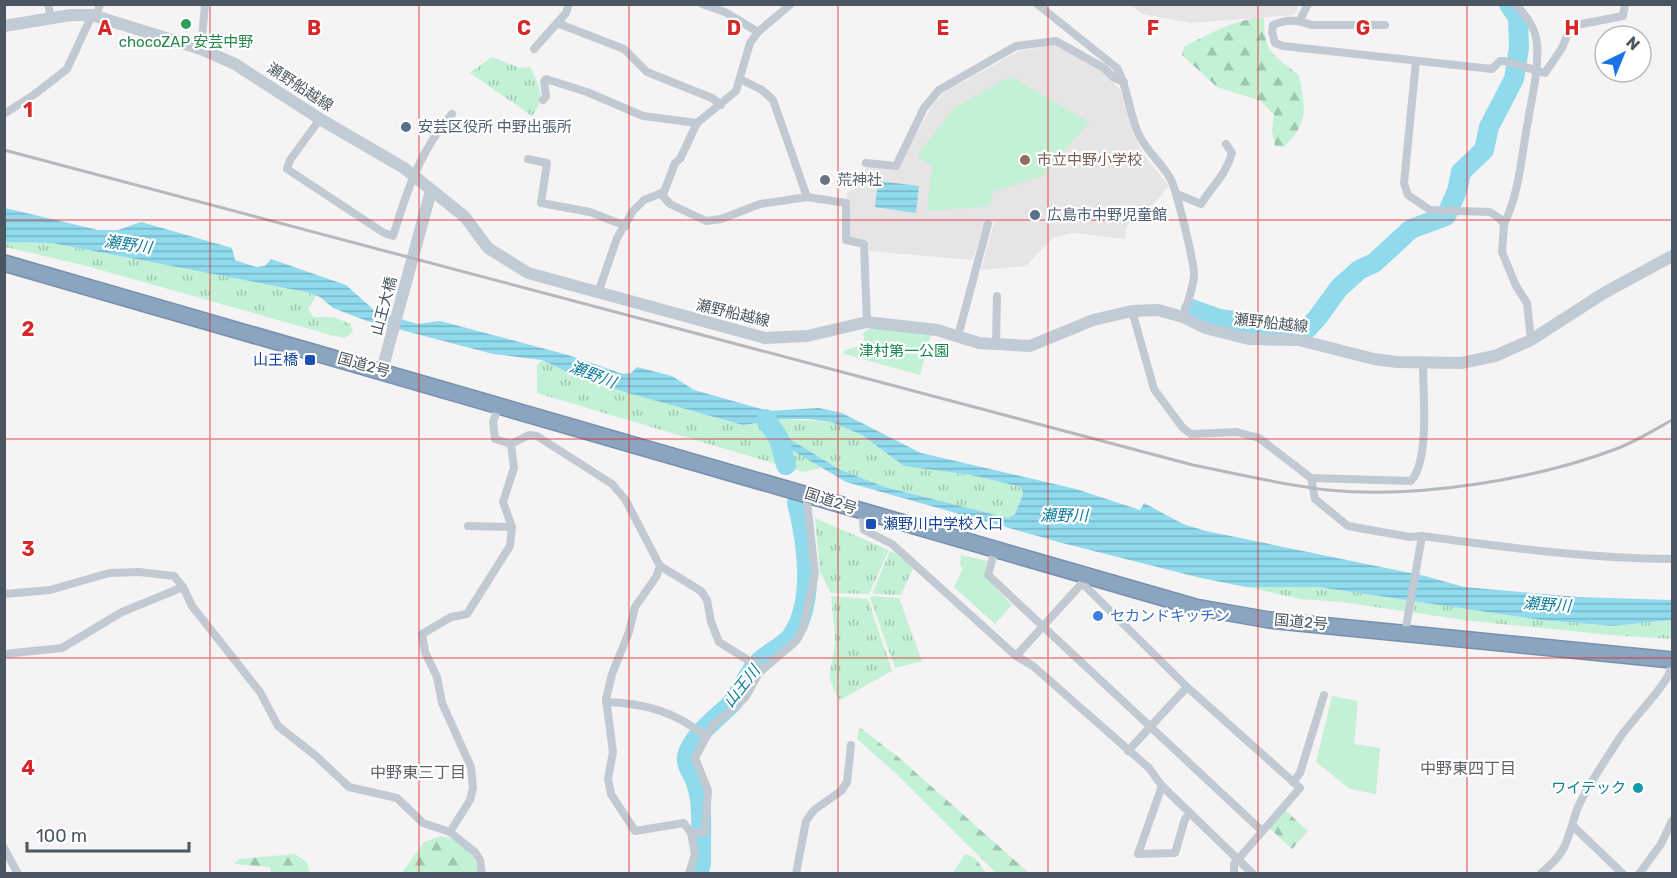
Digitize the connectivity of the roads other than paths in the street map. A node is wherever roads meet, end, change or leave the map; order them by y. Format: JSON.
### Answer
{"nodes":[{"id":1,"x":48,"y":4,"type":"edge"},
{"id":2,"x":205,"y":4,"type":"edge"},
{"id":3,"x":569,"y":4,"type":"edge"},
{"id":4,"x":702,"y":4,"type":"edge"},
{"id":5,"x":791,"y":4,"type":"edge"},
{"id":6,"x":1037,"y":4,"type":"edge"},
{"id":7,"x":1308,"y":4,"type":"edge"},
{"id":8,"x":1515,"y":4,"type":"edge"},
{"id":9,"x":1625,"y":4,"type":"edge"},
{"id":10,"x":96,"y":12,"type":"edge"},
{"id":11,"x":51,"y":18,"type":"junction"},
{"id":12,"x":1300,"y":20,"type":"junction"},
{"id":13,"x":557,"y":23,"type":"junction"},
{"id":14,"x":1385,"y":25,"type":"dead end"},
{"id":15,"x":4,"y":26,"type":"edge"},
{"id":16,"x":758,"y":32,"type":"junction"},
{"id":17,"x":201,"y":49,"type":"junction"},
{"id":18,"x":534,"y":49,"type":"dead end"},
{"id":19,"x":1416,"y":61,"type":"junction"},
{"id":20,"x":1536,"y":72,"type":"junction"},
{"id":21,"x":740,"y":79,"type":"junction"},
{"id":22,"x":1125,"y":82,"type":"junction"},
{"id":23,"x":543,"y":100,"type":"dead end"},
{"id":24,"x":721,"y":105,"type":"junction"},
{"id":25,"x":4,"y":114,"type":"edge"},
{"id":26,"x":452,"y":114,"type":"dead end"},
{"id":27,"x":320,"y":119,"type":"junction"},
{"id":28,"x":697,"y":123,"type":"junction"},
{"id":29,"x":1226,"y":144,"type":"dead end"},
{"id":30,"x":528,"y":159,"type":"dead end"},
{"id":31,"x":866,"y":163,"type":"dead end"},
{"id":32,"x":412,"y":175,"type":"junction"},
{"id":33,"x":431,"y":191,"type":"junction"},
{"id":34,"x":661,"y":194,"type":"junction"},
{"id":35,"x":1177,"y":194,"type":"junction"},
{"id":36,"x":807,"y":197,"type":"junction"},
{"id":37,"x":988,"y":224,"type":"dead end"},
{"id":38,"x":1504,"y":224,"type":"junction"},
{"id":39,"x":626,"y":226,"type":"junction"},
{"id":40,"x":1672,"y":256,"type":"edge"},
{"id":41,"x":4,"y":263,"type":"edge"},
{"id":42,"x":598,"y":293,"type":"junction"},
{"id":43,"x":997,"y":296,"type":"dead end"},
{"id":44,"x":1132,"y":310,"type":"junction"},
{"id":45,"x":1183,"y":316,"type":"junction"},
{"id":46,"x":867,"y":322,"type":"junction"},
{"id":47,"x":958,"y":336,"type":"junction"},
{"id":48,"x":1531,"y":340,"type":"junction"},
{"id":49,"x":996,"y":345,"type":"junction"},
{"id":50,"x":1423,"y":364,"type":"junction"},
{"id":51,"x":382,"y":370,"type":"junction"},
{"id":52,"x":499,"y":404,"type":"junction"},
{"id":53,"x":512,"y":444,"type":"junction"},
{"id":54,"x":1311,"y":478,"type":"junction"},
{"id":55,"x":806,"y":492,"type":"junction"},
{"id":56,"x":862,"y":510,"type":"junction"},
{"id":57,"x":468,"y":526,"type":"dead end"},
{"id":58,"x":512,"y":527,"type":"junction"},
{"id":59,"x":1422,"y":536,"type":"junction"},
{"id":60,"x":994,"y":550,"type":"junction"},
{"id":61,"x":1672,"y":559,"type":"edge"},
{"id":62,"x":660,"y":566,"type":"junction"},
{"id":63,"x":1085,"y":580,"type":"junction"},
{"id":64,"x":183,"y":587,"type":"junction"},
{"id":65,"x":4,"y":594,"type":"edge"},
{"id":66,"x":1042,"y":628,"type":"junction"},
{"id":67,"x":1405,"y":633,"type":"junction"},
{"id":68,"x":4,"y":654,"type":"edge"},
{"id":69,"x":1016,"y":656,"type":"junction"},
{"id":70,"x":1672,"y":660,"type":"edge"},
{"id":71,"x":1672,"y":666,"type":"edge"},
{"id":72,"x":759,"y":668,"type":"junction"},
{"id":73,"x":1187,"y":687,"type":"junction"},
{"id":74,"x":1324,"y":695,"type":"dead end"},
{"id":75,"x":606,"y":702,"type":"junction"},
{"id":76,"x":1151,"y":726,"type":"junction"},
{"id":77,"x":702,"y":734,"type":"junction"},
{"id":78,"x":851,"y":745,"type":"dead end"},
{"id":79,"x":1128,"y":751,"type":"junction"},
{"id":80,"x":1293,"y":782,"type":"junction"},
{"id":81,"x":1161,"y":786,"type":"junction"},
{"id":82,"x":1190,"y":813,"type":"junction"},
{"id":83,"x":1672,"y":821,"type":"edge"},
{"id":84,"x":1574,"y":827,"type":"junction"},
{"id":85,"x":1262,"y":831,"type":"junction"},
{"id":86,"x":450,"y":832,"type":"junction"},
{"id":87,"x":691,"y":833,"type":"junction"},
{"id":88,"x":4,"y":848,"type":"edge"},
{"id":89,"x":1239,"y":859,"type":"junction"},
{"id":90,"x":18,"y":873,"type":"edge"},
{"id":91,"x":482,"y":873,"type":"edge"},
{"id":92,"x":690,"y":873,"type":"edge"},
{"id":93,"x":796,"y":873,"type":"edge"},
{"id":94,"x":1234,"y":873,"type":"edge"},
{"id":95,"x":1253,"y":873,"type":"edge"},
{"id":96,"x":1540,"y":873,"type":"edge"},
{"id":97,"x":1623,"y":873,"type":"edge"},
{"id":98,"x":1640,"y":873,"type":"edge"}],
"edges":[{"from":1,"to":11,"type":"street"},
{"from":2,"to":17,"type":"street"},
{"from":3,"to":13,"type":"street"},
{"from":4,"to":16,"type":"street"},
{"from":5,"to":16,"type":"street"},
{"from":6,"to":22,"type":"street"},
{"from":7,"to":12,"type":"street"},
{"from":8,"to":20,"type":"street"},
{"from":9,"to":20,"type":"street"},
{"from":10,"to":11,"type":"main road","name":"瀬野船越線"},
{"from":10,"to":17,"type":"main road","name":"瀬野船越線"},
{"from":10,"to":25,"type":"street"},
{"from":11,"to":15,"type":"main road","name":"瀬野船越線"},
{"from":12,"to":14,"type":"street"},
{"from":12,"to":19,"type":"street"},
{"from":13,"to":18,"type":"street"},
{"from":13,"to":24,"type":"street"},
{"from":16,"to":21,"type":"street"},
{"from":17,"to":27,"type":"main road","name":"瀬野船越線"},
{"from":19,"to":20,"type":"street"},
{"from":19,"to":38,"type":"street"},
{"from":20,"to":38,"type":"street"},
{"from":21,"to":24,"type":"street"},
{"from":21,"to":36,"type":"street"},
{"from":22,"to":31,"type":"street"},
{"from":22,"to":35,"type":"street"},
{"from":23,"to":28,"type":"street"},
{"from":24,"to":28,"type":"street"},
{"from":26,"to":32,"type":"street"},
{"from":27,"to":32,"type":"main road","name":"瀬野船越線"},
{"from":27,"to":32,"type":"street"},
{"from":28,"to":34,"type":"street"},
{"from":29,"to":35,"type":"street"},
{"from":30,"to":39,"type":"street"},
{"from":32,"to":33,"type":"main road","name":"瀬野船越線"},
{"from":33,"to":42,"type":"main road","name":"瀬野船越線"},
{"from":33,"to":51,"type":"main road","name":"山王大橋"},
{"from":34,"to":36,"type":"street"},
{"from":34,"to":39,"type":"street"},
{"from":35,"to":45,"type":"street"},
{"from":36,"to":46,"type":"street"},
{"from":37,"to":47,"type":"street"},
{"from":38,"to":48,"type":"street"},
{"from":39,"to":42,"type":"street"},
{"from":40,"to":48,"type":"main road","name":"瀬野船越線"},
{"from":41,"to":51,"type":"highway","name":"国道2号"},
{"from":42,"to":46,"type":"main road","name":"瀬野船越線"},
{"from":43,"to":49,"type":"street"},
{"from":44,"to":45,"type":"main road","name":"瀬野船越線"},
{"from":44,"to":49,"type":"main road","name":"瀬野船越線"},
{"from":44,"to":54,"type":"street"},
{"from":45,"to":50,"type":"main road","name":"瀬野船越線"},
{"from":46,"to":47,"type":"main road","name":"瀬野船越線"},
{"from":47,"to":49,"type":"main road","name":"瀬野船越線"},
{"from":48,"to":50,"type":"main road","name":"瀬野船越線"},
{"from":50,"to":54,"type":"street"},
{"from":51,"to":52,"type":"highway","name":"国道2号"},
{"from":52,"to":53,"type":"street"},
{"from":52,"to":55,"type":"highway","name":"国道2号"},
{"from":53,"to":58,"type":"street"},
{"from":53,"to":62,"type":"street"},
{"from":54,"to":59,"type":"street"},
{"from":55,"to":56,"type":"highway","name":"国道2号"},
{"from":55,"to":72,"type":"street"},
{"from":56,"to":60,"type":"highway","name":"国道2号"},
{"from":56,"to":69,"type":"street"},
{"from":57,"to":58,"type":"street"},
{"from":58,"to":86,"type":"street"},
{"from":59,"to":61,"type":"street"},
{"from":59,"to":67,"type":"street"},
{"from":60,"to":63,"type":"highway","name":"国道2号"},
{"from":60,"to":66,"type":"street"},
{"from":62,"to":72,"type":"street"},
{"from":62,"to":75,"type":"street"},
{"from":63,"to":66,"type":"street"},
{"from":63,"to":67,"type":"highway","name":"国道2号"},
{"from":63,"to":73,"type":"street"},
{"from":64,"to":65,"type":"street"},
{"from":64,"to":68,"type":"street"},
{"from":64,"to":86,"type":"street"},
{"from":66,"to":69,"type":"street"},
{"from":66,"to":76,"type":"street"},
{"from":67,"to":70,"type":"highway","name":"国道2号"},
{"from":69,"to":79,"type":"street"},
{"from":71,"to":84,"type":"street"},
{"from":72,"to":77,"type":"street"},
{"from":73,"to":76,"type":"street"},
{"from":73,"to":80,"type":"street"},
{"from":74,"to":80,"type":"street"},
{"from":75,"to":77,"type":"street"},
{"from":75,"to":87,"type":"street"},
{"from":76,"to":79,"type":"street"},
{"from":76,"to":85,"type":"street"},
{"from":77,"to":87,"type":"street"},
{"from":78,"to":93,"type":"street"},
{"from":79,"to":81,"type":"street"},
{"from":80,"to":85,"type":"street"},
{"from":81,"to":82,"type":"street"},
{"from":81,"to":82,"type":"street"},
{"from":82,"to":89,"type":"street"},
{"from":83,"to":98,"type":"street"},
{"from":84,"to":96,"type":"street"},
{"from":84,"to":97,"type":"street"},
{"from":85,"to":89,"type":"street"},
{"from":86,"to":91,"type":"street"},
{"from":87,"to":92,"type":"street"},
{"from":88,"to":90,"type":"street"},
{"from":89,"to":94,"type":"street"},
{"from":89,"to":95,"type":"street"}]}
